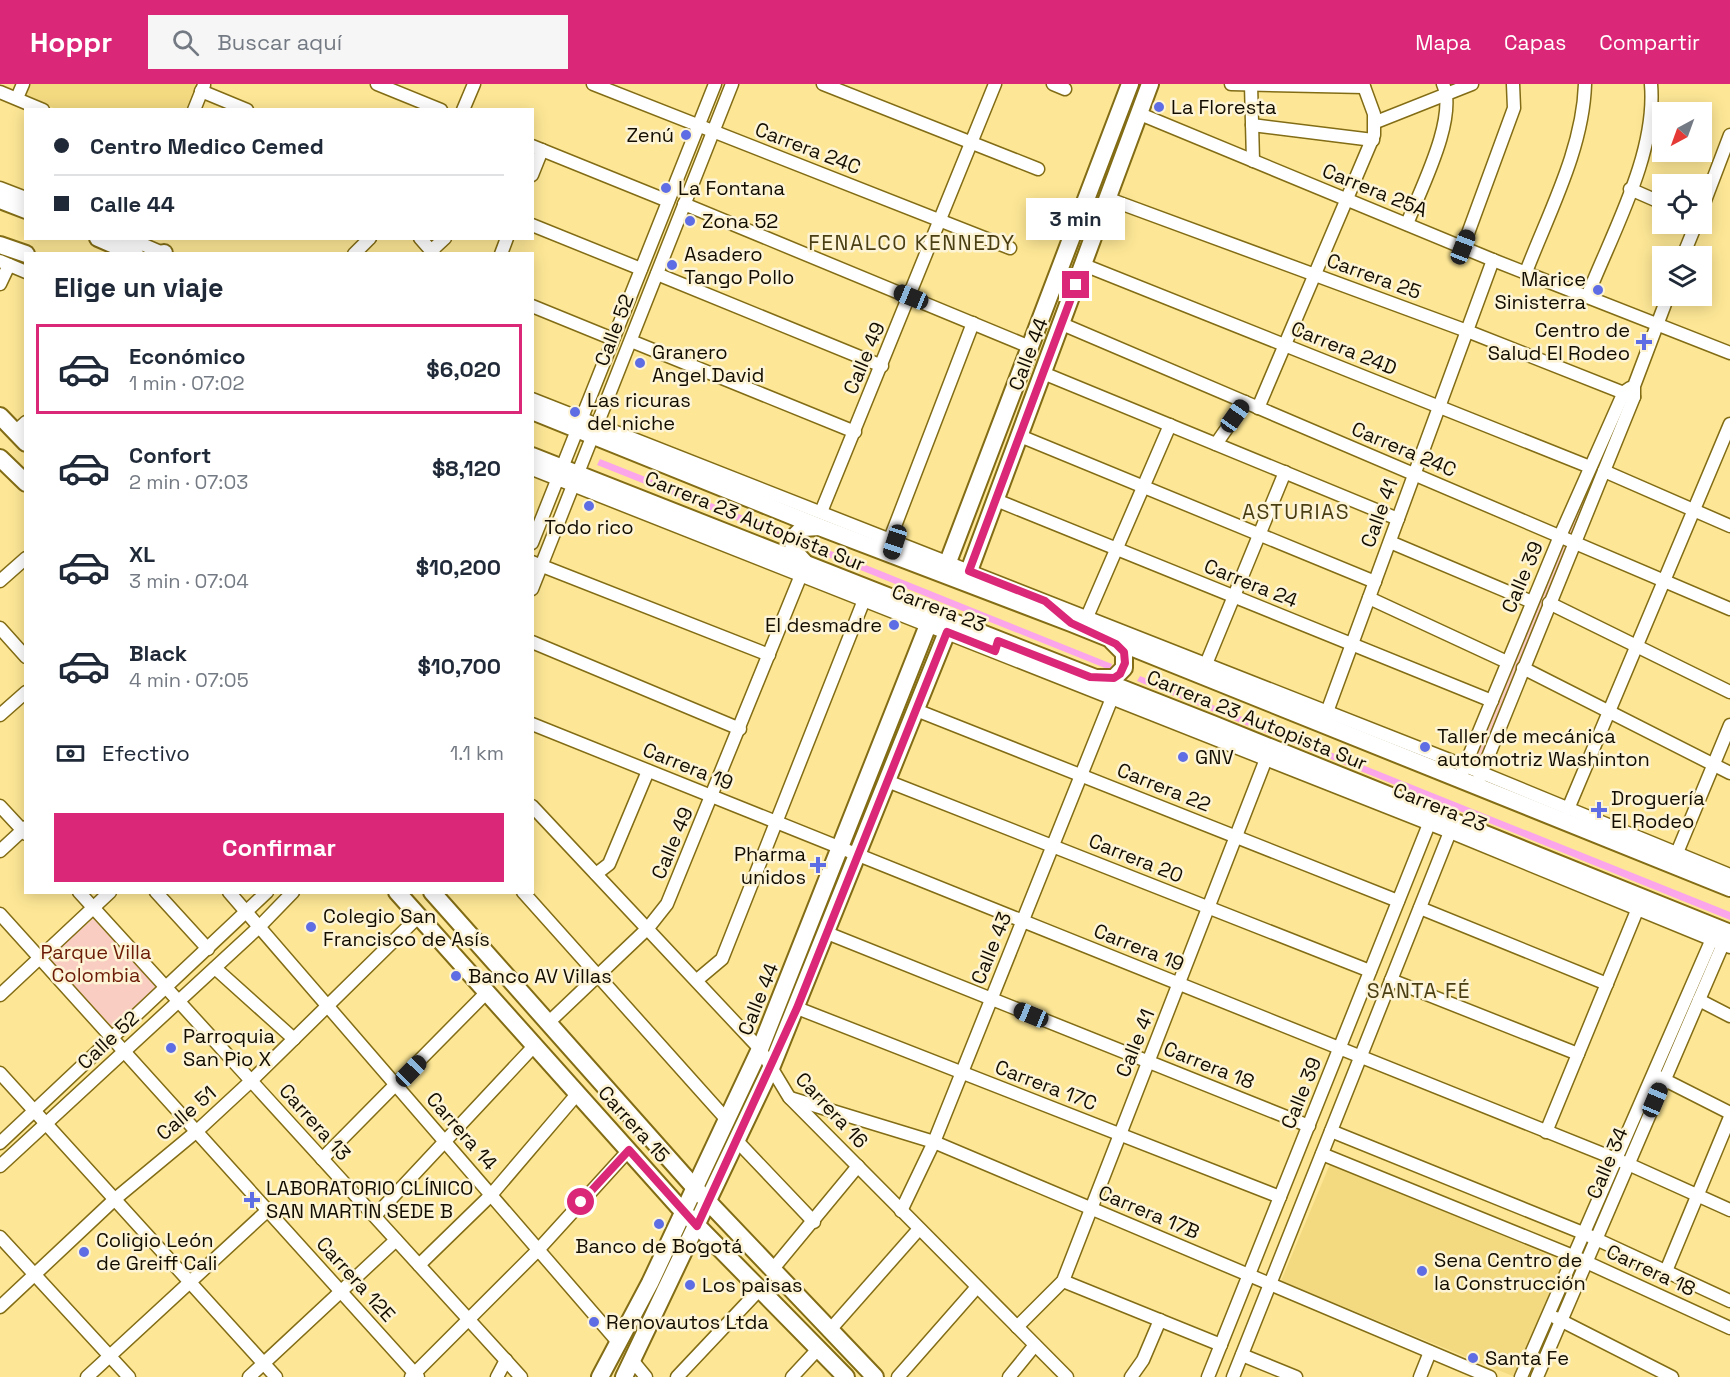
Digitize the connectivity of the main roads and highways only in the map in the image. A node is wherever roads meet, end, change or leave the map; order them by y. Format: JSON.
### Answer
{"nodes":[{"id":1,"x":1130,"y":84,"type":"edge"},
{"id":2,"x":1150,"y":84,"type":"edge"},
{"id":3,"x":1113,"y":127,"type":"junction"},
{"id":4,"x":1133,"y":134,"type":"junction"},
{"id":5,"x":0,"y":200,"type":"edge"},
{"id":6,"x":24,"y":209,"type":"edge"},
{"id":7,"x":110,"y":240,"type":"edge"},
{"id":8,"x":133,"y":244,"type":"edge"},
{"id":9,"x":0,"y":245,"type":"edge"},
{"id":10,"x":24,"y":253,"type":"edge"},
{"id":11,"x":534,"y":412,"type":"edge"},
{"id":12,"x":0,"y":416,"type":"edge"},
{"id":13,"x":22,"y":433,"type":"edge"},
{"id":14,"x":534,"y":457,"type":"edge"},
{"id":15,"x":0,"y":458,"type":"edge"},
{"id":16,"x":982,"y":470,"type":"junction"},
{"id":17,"x":1003,"y":479,"type":"junction"},
{"id":18,"x":24,"y":481,"type":"edge"},
{"id":19,"x":822,"y":520,"type":"junction"},
{"id":20,"x":948,"y":562,"type":"road end"},
{"id":21,"x":805,"y":570,"type":"junction"},
{"id":22,"x":969,"y":571,"type":"road end"},
{"id":23,"x":1006,"y":598,"type":"junction"},
{"id":24,"x":1079,"y":620,"type":"junction"},
{"id":25,"x":928,"y":625,"type":"road end"},
{"id":26,"x":947,"y":632,"type":"road end"},
{"id":27,"x":1107,"y":637,"type":"junction"},
{"id":28,"x":1090,"y":677,"type":"junction"},
{"id":29,"x":1730,"y":888,"type":"edge"},
{"id":30,"x":399,"y":894,"type":"edge"},
{"id":31,"x":439,"y":895,"type":"edge"},
{"id":32,"x":1725,"y":939,"type":"edge"},
{"id":33,"x":694,"y":1188,"type":"junction"},
{"id":34,"x":708,"y":1203,"type":"junction"},
{"id":35,"x":683,"y":1211,"type":"junction"},
{"id":36,"x":697,"y":1226,"type":"junction"},
{"id":37,"x":600,"y":1377,"type":"edge"},
{"id":38,"x":624,"y":1377,"type":"edge"},
{"id":39,"x":846,"y":1377,"type":"edge"},
{"id":40,"x":875,"y":1377,"type":"edge"}],
"edges":[{"from":1,"to":3,"type":"main road","name":"Calle 44"},
{"from":2,"to":4,"type":"main road","name":"Calle 44"},
{"from":3,"to":4,"type":"main road"},
{"from":3,"to":16,"type":"main road","name":"Calle 44"},
{"from":4,"to":17,"type":"main road","name":"Calle 44"},
{"from":5,"to":6,"type":"main road"},
{"from":7,"to":8,"type":"main road"},
{"from":9,"to":10,"type":"main road"},
{"from":11,"to":19,"type":"main road","name":"Carrera 23 Autopista Sur"},
{"from":12,"to":13,"type":"main road"},
{"from":14,"to":21,"type":"main road","name":"Carrera 23 Autopista Sur"},
{"from":15,"to":18,"type":"main road"},
{"from":16,"to":17,"type":"main road"},
{"from":16,"to":20,"type":"main road","name":"Calle 44"},
{"from":17,"to":22,"type":"main road","name":"Calle 44"},
{"from":19,"to":21,"type":"main road"},
{"from":19,"to":23,"type":"main road","name":"Carrera 23 Autopista Sur"},
{"from":21,"to":28,"type":"main road","name":"Carrera 23 Autopista Sur"},
{"from":23,"to":24,"type":"main road","name":"Carrera 23 Autopista Sur"},
{"from":23,"to":24,"type":"main road"},
{"from":24,"to":27,"type":"main road","name":"Carrera 23 Autopista Sur"},
{"from":25,"to":33,"type":"main road","name":"Calle 44"},
{"from":26,"to":34,"type":"main road","name":"Calle 44"},
{"from":27,"to":28,"type":"main road"},
{"from":27,"to":29,"type":"main road","name":"Carrera 23 Autopista Sur"},
{"from":28,"to":32,"type":"main road","name":"Carrera 23 Autopista Sur"},
{"from":30,"to":35,"type":"main road","name":"Carrera 15"},
{"from":31,"to":33,"type":"main road","name":"Carrera 15"},
{"from":33,"to":34,"type":"main road","name":"Carrera 15"},
{"from":33,"to":35,"type":"main road","name":"Calle 44"},
{"from":34,"to":36,"type":"main road","name":"Calle 44"},
{"from":34,"to":40,"type":"main road","name":"Carrera 15"},
{"from":35,"to":36,"type":"main road","name":"Carrera 15"},
{"from":35,"to":37,"type":"main road","name":"Calle 44"},
{"from":36,"to":38,"type":"main road","name":"Calle 44"},
{"from":36,"to":39,"type":"main road","name":"Carrera 15"}]}
